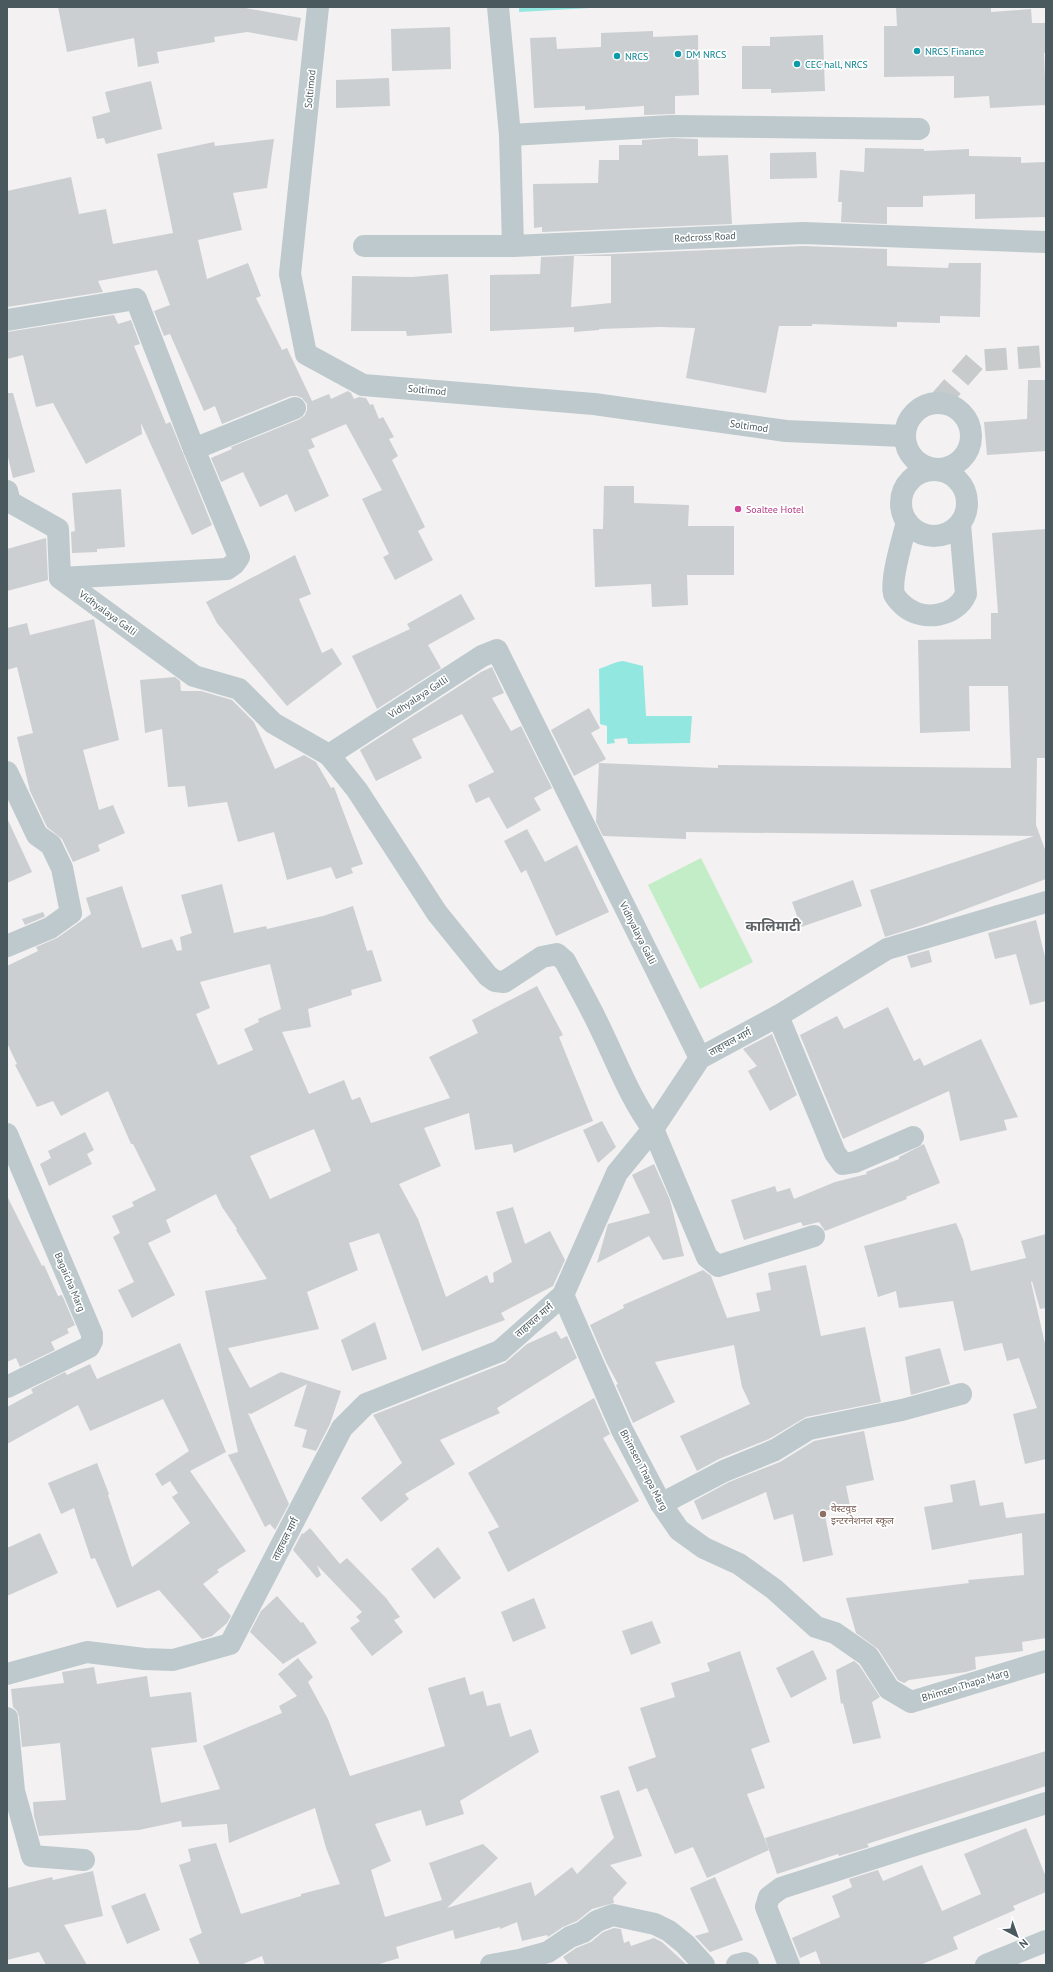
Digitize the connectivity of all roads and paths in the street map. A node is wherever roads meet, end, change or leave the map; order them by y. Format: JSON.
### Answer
{"nodes":[{"id":1,"x":318,"y":7,"type":"edge"},
{"id":2,"x":498,"y":7,"type":"edge"},
{"id":3,"x":919,"y":129,"type":"dead end"},
{"id":4,"x":510,"y":135,"type":"junction"},
{"id":5,"x":1046,"y":242,"type":"edge"},
{"id":6,"x":364,"y":246,"type":"dead end"},
{"id":7,"x":513,"y":246,"type":"junction"},
{"id":8,"x":7,"y":320,"type":"edge"},
{"id":9,"x":295,"y":408,"type":"dead end"},
{"id":10,"x":904,"y":436,"type":"junction"},
{"id":11,"x":194,"y":449,"type":"junction"},
{"id":12,"x":937,"y":470,"type":"junction"},
{"id":13,"x":8,"y":499,"type":"edge"},
{"id":14,"x":907,"y":522,"type":"junction"},
{"id":15,"x":960,"y":524,"type":"junction"},
{"id":16,"x":60,"y":578,"type":"junction"},
{"id":17,"x":329,"y":755,"type":"junction"},
{"id":18,"x":7,"y":772,"type":"edge"},
{"id":19,"x":1046,"y":902,"type":"edge"},
{"id":20,"x":7,"y":946,"type":"edge"},
{"id":21,"x":778,"y":1016,"type":"junction"},
{"id":22,"x":700,"y":1058,"type":"junction"},
{"id":23,"x":653,"y":1129,"type":"junction"},
{"id":24,"x":7,"y":1134,"type":"edge"},
{"id":25,"x":913,"y":1137,"type":"dead end"},
{"id":26,"x":814,"y":1236,"type":"dead end"},
{"id":27,"x":563,"y":1295,"type":"junction"},
{"id":28,"x":7,"y":1387,"type":"edge"},
{"id":29,"x":961,"y":1394,"type":"dead end"},
{"id":30,"x":661,"y":1504,"type":"junction"},
{"id":31,"x":1046,"y":1661,"type":"edge"},
{"id":32,"x":7,"y":1674,"type":"edge"},
{"id":33,"x":7,"y":1718,"type":"edge"},
{"id":34,"x":1046,"y":1803,"type":"edge"},
{"id":35,"x":84,"y":1860,"type":"dead end"},
{"id":36,"x":1046,"y":1940,"type":"edge"},
{"id":37,"x":491,"y":1965,"type":"edge"},
{"id":38,"x":704,"y":1965,"type":"edge"},
{"id":39,"x":737,"y":1965,"type":"edge"},
{"id":40,"x":748,"y":1965,"type":"edge"},
{"id":41,"x":790,"y":1965,"type":"edge"},
{"id":42,"x":986,"y":1965,"type":"edge"}],
"edges":[{"from":1,"to":10,"type":"street","name":"Soltimod"},
{"from":2,"to":4,"type":"street"},
{"from":3,"to":4,"type":"street"},
{"from":4,"to":7,"type":"street"},
{"from":5,"to":7,"type":"street","name":"Redcross Road"},
{"from":6,"to":7,"type":"street","name":"Redcross Road"},
{"from":8,"to":11,"type":"street"},
{"from":9,"to":11,"type":"street"},
{"from":10,"to":12,"type":"street"},
{"from":10,"to":12,"type":"street"},
{"from":11,"to":16,"type":"street"},
{"from":12,"to":14,"type":"street"},
{"from":12,"to":15,"type":"street"},
{"from":13,"to":16,"type":"street"},
{"from":14,"to":15,"type":"street"},
{"from":14,"to":15,"type":"street"},
{"from":16,"to":17,"type":"street","name":"Vidhyalaya Galli"},
{"from":17,"to":22,"type":"street","name":"Vidhyalaya Galli"},
{"from":17,"to":23,"type":"street"},
{"from":18,"to":20,"type":"street"},
{"from":19,"to":21,"type":"street","name":"ताहाचल मार्ग"},
{"from":21,"to":22,"type":"street","name":"ताहाचल मार्ग"},
{"from":21,"to":25,"type":"street"},
{"from":22,"to":23,"type":"street","name":"ताहाचल मार्ग"},
{"from":23,"to":26,"type":"street"},
{"from":23,"to":27,"type":"street","name":"ताहाचल मार्ग"},
{"from":24,"to":28,"type":"street","name":"Bagaicha Marg"},
{"from":27,"to":30,"type":"street","name":"Bhimsen Thapa Marg"},
{"from":27,"to":32,"type":"street","name":"ताहाचल मार्ग"},
{"from":29,"to":30,"type":"street"},
{"from":30,"to":31,"type":"street","name":"Bhimsen Thapa Marg"},
{"from":33,"to":35,"type":"street"},
{"from":34,"to":41,"type":"street"},
{"from":36,"to":42,"type":"street"},
{"from":37,"to":38,"type":"street"},
{"from":39,"to":40,"type":"street"}]}
